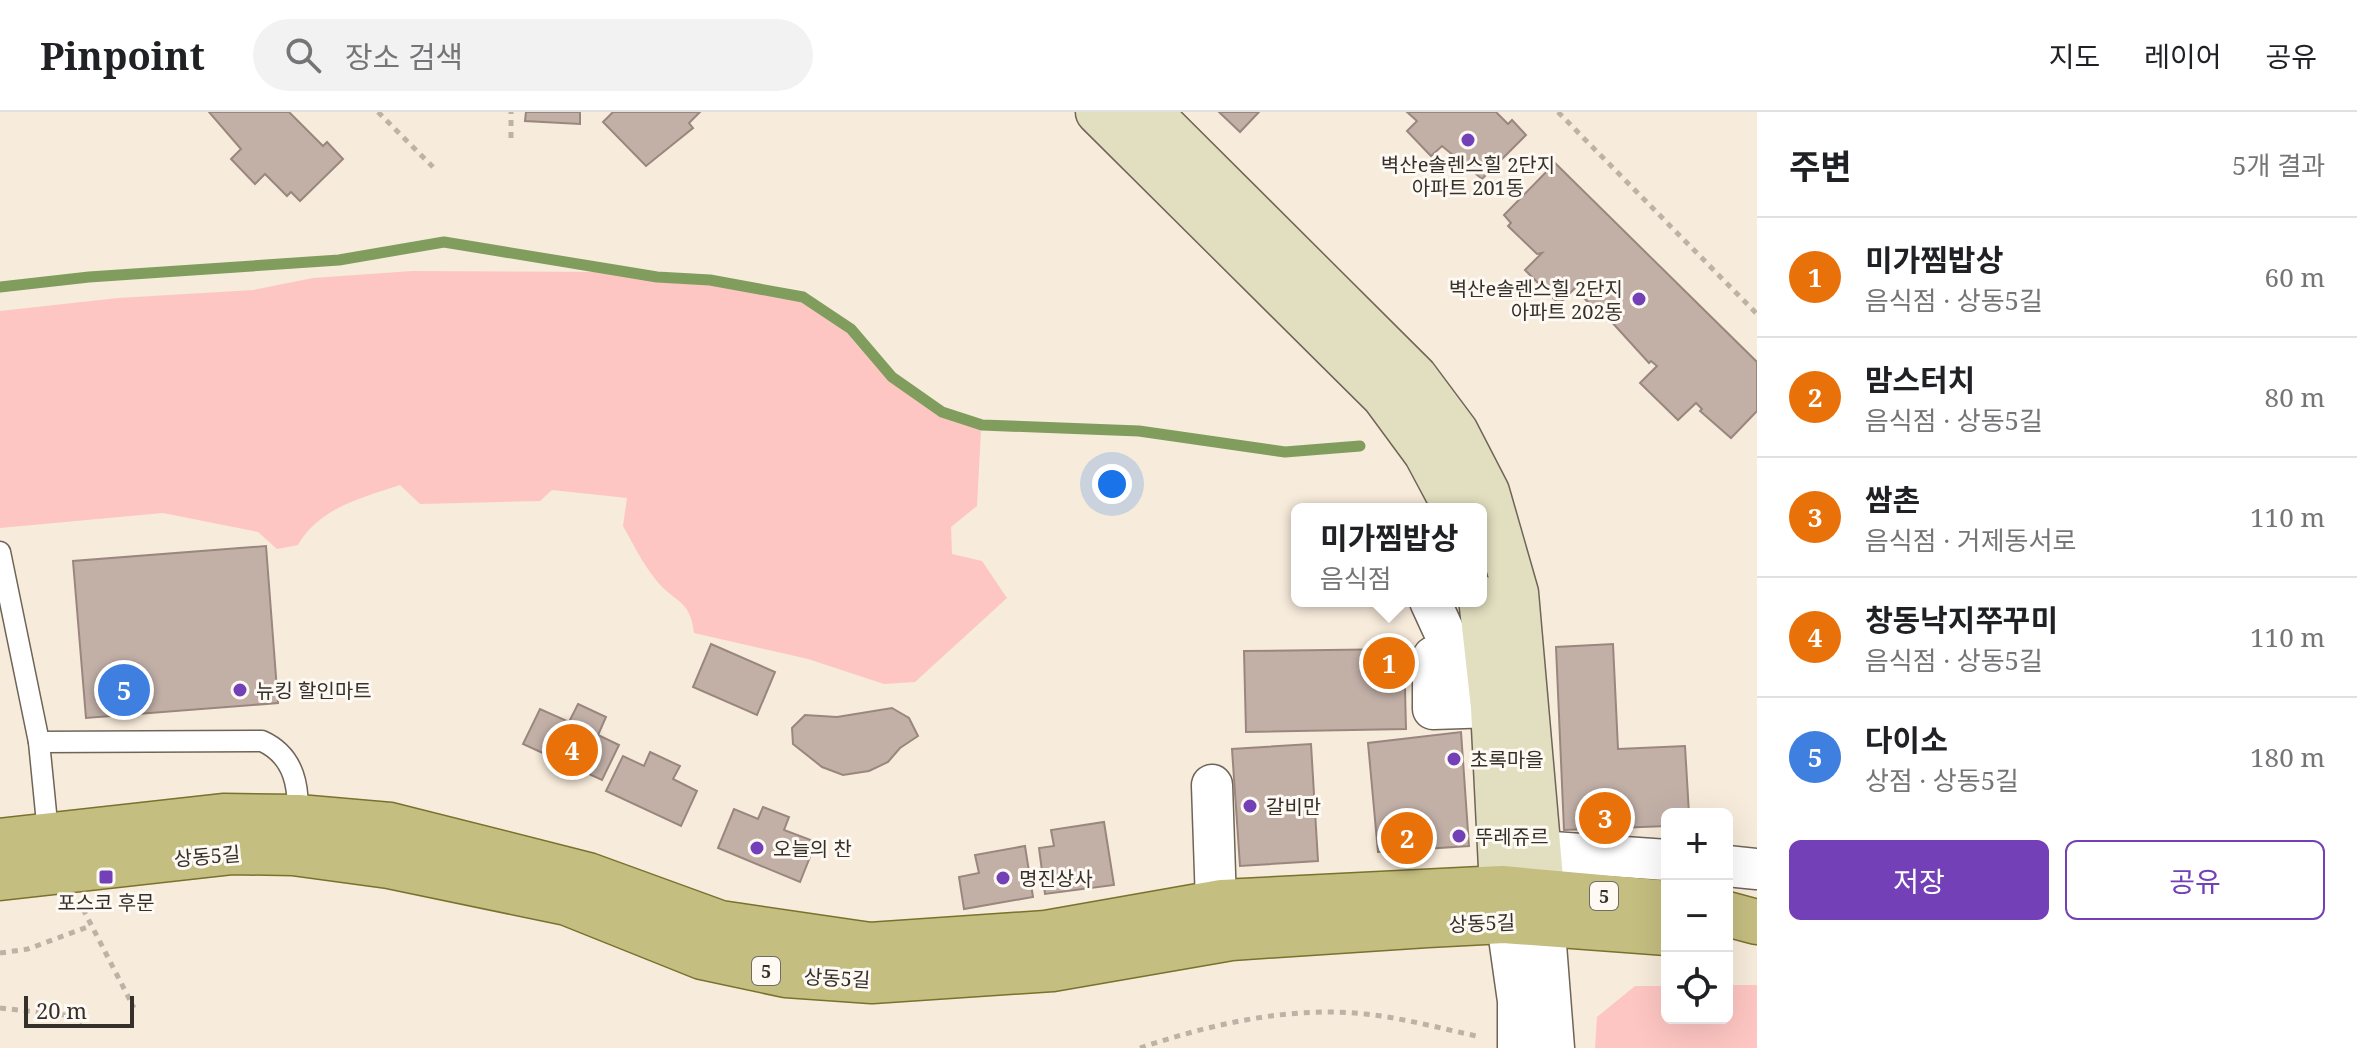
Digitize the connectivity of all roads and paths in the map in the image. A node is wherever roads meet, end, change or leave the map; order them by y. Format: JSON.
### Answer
{"nodes":[{"id":1,"x":378,"y":112,"type":"edge"},
{"id":2,"x":511,"y":112,"type":"edge"},
{"id":3,"x":1098,"y":112,"type":"edge"},
{"id":4,"x":1149,"y":112,"type":"edge"},
{"id":5,"x":1558,"y":112,"type":"edge"},
{"id":6,"x":511,"y":138,"type":"dead end"},
{"id":7,"x":433,"y":167,"type":"dead end"},
{"id":8,"x":1757,"y":314,"type":"edge"},
{"id":9,"x":1453,"y":503,"type":"edge"},
{"id":10,"x":0,"y":552,"type":"edge"},
{"id":11,"x":1433,"y":607,"type":"edge"},
{"id":12,"x":1482,"y":607,"type":"edge"},
{"id":13,"x":1493,"y":707,"type":"junction"},
{"id":14,"x":39,"y":742,"type":"junction"},
{"id":15,"x":1212,"y":785,"type":"dead end"},
{"id":16,"x":48,"y":833,"type":"junction"},
{"id":17,"x":296,"y":835,"type":"junction"},
{"id":18,"x":0,"y":841,"type":"edge"},
{"id":19,"x":1661,"y":861,"type":"edge"},
{"id":20,"x":1733,"y":867,"type":"edge"},
{"id":21,"x":1757,"y":869,"type":"edge"},
{"id":22,"x":0,"y":878,"type":"edge"},
{"id":23,"x":1526,"y":895,"type":"junction"},
{"id":24,"x":78,"y":896,"type":"dead end"},
{"id":25,"x":1216,"y":903,"type":"junction"},
{"id":26,"x":1661,"y":903,"type":"edge"},
{"id":27,"x":1733,"y":916,"type":"edge"},
{"id":28,"x":1757,"y":922,"type":"edge"},
{"id":29,"x":90,"y":926,"type":"junction"},
{"id":30,"x":1661,"y":931,"type":"edge"},
{"id":31,"x":1733,"y":943,"type":"edge"},
{"id":32,"x":1757,"y":948,"type":"edge"},
{"id":33,"x":0,"y":953,"type":"edge"},
{"id":34,"x":0,"y":1008,"type":"edge"},
{"id":35,"x":134,"y":1008,"type":"dead end"},
{"id":36,"x":81,"y":1027,"type":"dead end"},
{"id":37,"x":1502,"y":1043,"type":"edge"},
{"id":38,"x":1140,"y":1048,"type":"edge"},
{"id":39,"x":1554,"y":1048,"type":"edge"}],
"edges":[{"from":1,"to":7,"type":"path"},
{"from":2,"to":6,"type":"path"},
{"from":3,"to":9,"type":"street"},
{"from":4,"to":23,"type":"street"},
{"from":5,"to":8,"type":"path"},
{"from":10,"to":14,"type":"lane"},
{"from":11,"to":13,"type":"street"},
{"from":12,"to":13,"type":"street"},
{"from":13,"to":23,"type":"street"},
{"from":14,"to":16,"type":"lane"},
{"from":14,"to":17,"type":"lane"},
{"from":15,"to":25,"type":"street"},
{"from":16,"to":17,"type":"main road","name":"상동5길","number":"5"},
{"from":16,"to":18,"type":"main road","name":"상동5길","number":"5"},
{"from":17,"to":22,"type":"main road","name":"상동5길","number":"5"},
{"from":17,"to":23,"type":"main road","name":"상동5길","number":"5"},
{"from":17,"to":25,"type":"main road","name":"상동5길","number":"5"},
{"from":19,"to":23,"type":"street"},
{"from":20,"to":21,"type":"street"},
{"from":23,"to":25,"type":"main road","name":"상동5길","number":"5"},
{"from":23,"to":26,"type":"main road","number":"5"},
{"from":23,"to":30,"type":"main road","number":"5"},
{"from":23,"to":37,"type":"street"},
{"from":23,"to":39,"type":"street"},
{"from":24,"to":29,"type":"path"},
{"from":27,"to":28,"type":"main road"},
{"from":29,"to":33,"type":"path"},
{"from":29,"to":35,"type":"path"},
{"from":31,"to":32,"type":"main road"},
{"from":34,"to":36,"type":"path"},
{"from":37,"to":38,"type":"path"}]}
